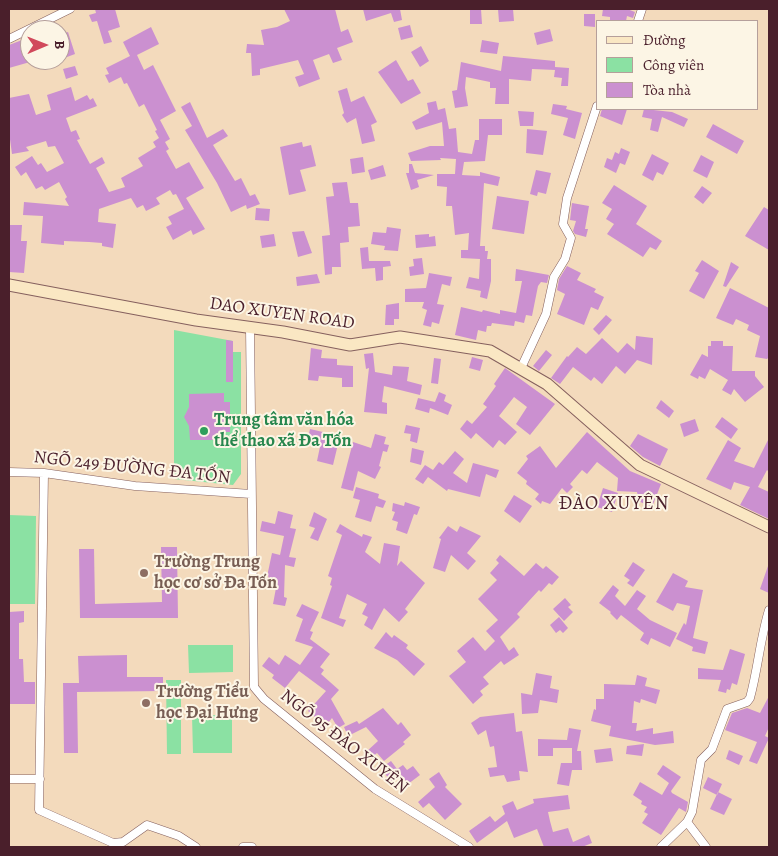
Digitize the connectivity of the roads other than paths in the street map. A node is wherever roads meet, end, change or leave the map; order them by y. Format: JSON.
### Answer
{"nodes":[{"id":1,"x":70,"y":9,"type":"edge"},
{"id":2,"x":9,"y":39,"type":"edge"},
{"id":3,"x":596,"y":109,"type":"edge"},
{"id":4,"x":9,"y":285,"type":"edge"},
{"id":5,"x":250,"y":327,"type":"junction"},
{"id":6,"x":521,"y":368,"type":"junction"},
{"id":7,"x":9,"y":472,"type":"edge"},
{"id":8,"x":44,"y":473,"type":"junction"},
{"id":9,"x":251,"y":494,"type":"junction"},
{"id":10,"x":769,"y":527,"type":"edge"},
{"id":11,"x":769,"y":610,"type":"edge"},
{"id":12,"x":9,"y":779,"type":"edge"},
{"id":13,"x":40,"y":779,"type":"junction"},
{"id":14,"x":687,"y":822,"type":"junction"},
{"id":15,"x":196,"y":847,"type":"edge"},
{"id":16,"x":243,"y":847,"type":"edge"},
{"id":17,"x":252,"y":847,"type":"edge"},
{"id":18,"x":470,"y":847,"type":"edge"},
{"id":19,"x":661,"y":847,"type":"edge"},
{"id":20,"x":706,"y":847,"type":"edge"}],
"edges":[{"from":1,"to":2,"type":"street"},
{"from":3,"to":6,"type":"street"},
{"from":4,"to":5,"type":"street","name":"DAO XUYEN ROAD"},
{"from":5,"to":6,"type":"street","name":"DAO XUYEN ROAD"},
{"from":5,"to":9,"type":"street","name":"NGÕ 95 ĐÀO XUYÊN"},
{"from":6,"to":10,"type":"street","name":"DAO XUYEN ROAD"},
{"from":7,"to":8,"type":"street","name":"NGÕ 249 ĐƯỜNG ĐA TỐN"},
{"from":8,"to":9,"type":"street","name":"NGÕ 249 ĐƯỜNG ĐA TỐN"},
{"from":8,"to":13,"type":"street"},
{"from":9,"to":18,"type":"street","name":"NGÕ 95 ĐÀO XUYÊN"},
{"from":11,"to":14,"type":"street"},
{"from":12,"to":13,"type":"street"},
{"from":13,"to":15,"type":"street"},
{"from":14,"to":19,"type":"street"},
{"from":14,"to":20,"type":"street"},
{"from":16,"to":17,"type":"street"}]}
